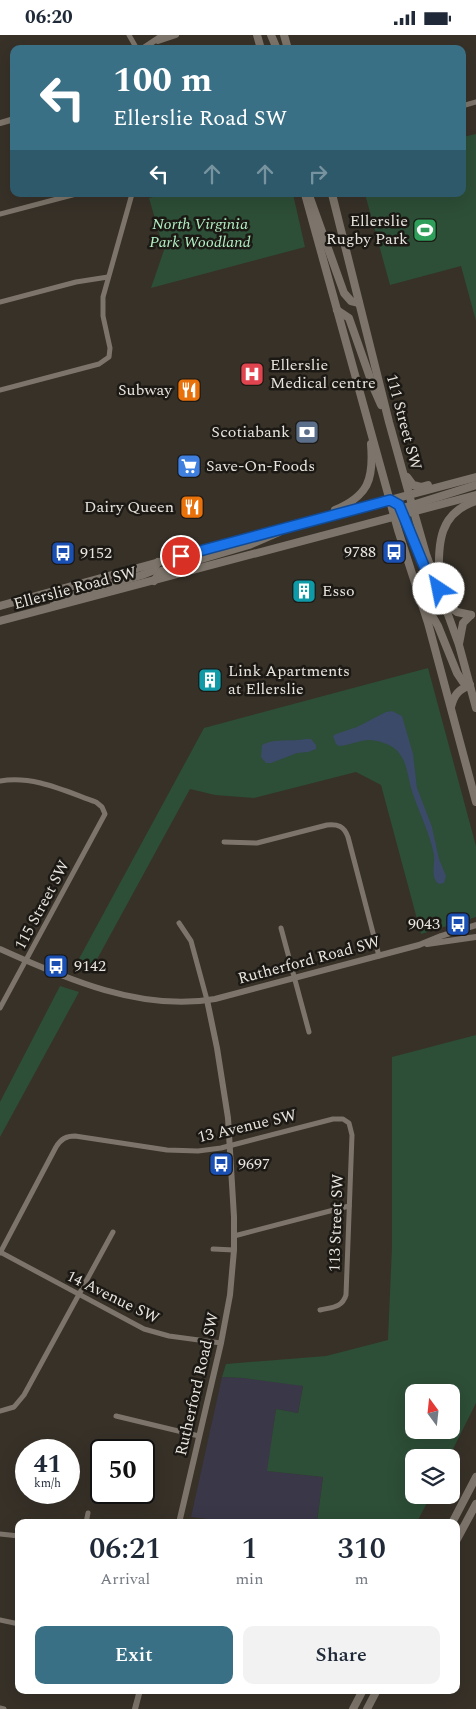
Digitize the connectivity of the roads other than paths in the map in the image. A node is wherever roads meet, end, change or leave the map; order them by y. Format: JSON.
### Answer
{"nodes":[{"id":1,"x":163,"y":35,"type":"edge"},
{"id":2,"x":176,"y":35,"type":"edge"},
{"id":3,"x":154,"y":42,"type":"junction"},
{"id":4,"x":149,"y":45,"type":"edge"},
{"id":5,"x":65,"y":197,"type":"edge"},
{"id":6,"x":131,"y":197,"type":"edge"},
{"id":7,"x":308,"y":197,"type":"edge"},
{"id":8,"x":309,"y":197,"type":"edge"},
{"id":9,"x":333,"y":197,"type":"edge"},
{"id":10,"x":0,"y":214,"type":"edge"},
{"id":11,"x":108,"y":277,"type":"junction"},
{"id":12,"x":0,"y":303,"type":"edge"},
{"id":13,"x":359,"y":303,"type":"junction"},
{"id":14,"x":337,"y":310,"type":"junction"},
{"id":15,"x":0,"y":390,"type":"edge"},
{"id":16,"x":389,"y":422,"type":"junction"},
{"id":17,"x":369,"y":423,"type":"junction"},
{"id":18,"x":404,"y":472,"type":"junction"},
{"id":19,"x":476,"y":472,"type":"edge"},
{"id":20,"x":476,"y":477,"type":"edge"},
{"id":21,"x":476,"y":485,"type":"edge"},
{"id":22,"x":410,"y":495,"type":"junction"},
{"id":23,"x":476,"y":495,"type":"edge"},
{"id":24,"x":390,"y":500,"type":"junction"},
{"id":25,"x":476,"y":501,"type":"edge"},
{"id":26,"x":413,"y":508,"type":"junction"},
{"id":27,"x":403,"y":512,"type":"junction"},
{"id":28,"x":395,"y":517,"type":"junction"},
{"id":29,"x":311,"y":521,"type":"junction"},
{"id":30,"x":291,"y":525,"type":"junction"},
{"id":31,"x":158,"y":562,"type":"junction"},
{"id":32,"x":154,"y":581,"type":"junction"},
{"id":33,"x":417,"y":589,"type":"junction"},
{"id":34,"x":439,"y":589,"type":"junction"},
{"id":35,"x":443,"y":602,"type":"junction"},
{"id":36,"x":0,"y":606,"type":"edge"},
{"id":37,"x":27,"y":615,"type":"junction"},
{"id":38,"x":0,"y":621,"type":"edge"},
{"id":39,"x":459,"y":645,"type":"junction"},
{"id":40,"x":470,"y":685,"type":"junction"},
{"id":41,"x":451,"y":707,"type":"junction"},
{"id":42,"x":476,"y":707,"type":"edge"},
{"id":43,"x":0,"y":781,"type":"edge"},
{"id":44,"x":472,"y":787,"type":"junction"},
{"id":45,"x":476,"y":794,"type":"edge"},
{"id":46,"x":476,"y":802,"type":"edge"},
{"id":47,"x":224,"y":842,"type":"dead end"},
{"id":48,"x":179,"y":923,"type":"dead end"},
{"id":49,"x":476,"y":925,"type":"edge"},
{"id":50,"x":282,"y":928,"type":"dead end"},
{"id":51,"x":476,"y":937,"type":"edge"},
{"id":52,"x":419,"y":945,"type":"junction"},
{"id":53,"x":0,"y":949,"type":"edge"},
{"id":54,"x":379,"y":955,"type":"junction"},
{"id":55,"x":26,"y":961,"type":"junction"},
{"id":56,"x":294,"y":978,"type":"junction"},
{"id":57,"x":207,"y":1001,"type":"junction"},
{"id":58,"x":0,"y":1008,"type":"edge"},
{"id":59,"x":309,"y":1032,"type":"dead end"},
{"id":60,"x":347,"y":1120,"type":"joint"},
{"id":61,"x":230,"y":1146,"type":"junction"},
{"id":62,"x":349,"y":1206,"type":"junction"},
{"id":63,"x":113,"y":1232,"type":"dead end"},
{"id":64,"x":234,"y":1236,"type":"junction"},
{"id":65,"x":213,"y":1249,"type":"dead end"},
{"id":66,"x":234,"y":1250,"type":"junction"},
{"id":67,"x":0,"y":1253,"type":"edge"},
{"id":68,"x":78,"y":1294,"type":"junction"},
{"id":69,"x":320,"y":1310,"type":"dead end"},
{"id":70,"x":221,"y":1343,"type":"junction"},
{"id":71,"x":0,"y":1411,"type":"edge"},
{"id":72,"x":116,"y":1416,"type":"dead end"},
{"id":73,"x":199,"y":1436,"type":"junction"},
{"id":74,"x":476,"y":1477,"type":"edge"},
{"id":75,"x":476,"y":1504,"type":"edge"},
{"id":76,"x":88,"y":1513,"type":"dead end"},
{"id":77,"x":87,"y":1519,"type":"edge"},
{"id":78,"x":180,"y":1519,"type":"edge"},
{"id":79,"x":454,"y":1519,"type":"edge"},
{"id":80,"x":0,"y":1534,"type":"edge"},
{"id":81,"x":460,"y":1534,"type":"edge"},
{"id":82,"x":15,"y":1536,"type":"edge"},
{"id":83,"x":0,"y":1621,"type":"edge"},
{"id":84,"x":15,"y":1623,"type":"edge"},
{"id":85,"x":139,"y":1694,"type":"edge"},
{"id":86,"x":361,"y":1694,"type":"edge"},
{"id":87,"x":375,"y":1694,"type":"edge"},
{"id":88,"x":0,"y":1708,"type":"edge"},
{"id":89,"x":4,"y":1709,"type":"edge"},
{"id":90,"x":135,"y":1709,"type":"edge"},
{"id":91,"x":353,"y":1709,"type":"edge"},
{"id":92,"x":367,"y":1709,"type":"edge"}],
"edges":[{"from":1,"to":3,"type":"street"},
{"from":2,"to":3,"type":"street"},
{"from":3,"to":4,"type":"street"},
{"from":5,"to":10,"type":"street"},
{"from":6,"to":11,"type":"street"},
{"from":7,"to":14,"type":"main road"},
{"from":8,"to":13,"type":"main road"},
{"from":9,"to":13,"type":"main road","name":"111 Street SW"},
{"from":11,"to":12,"type":"street"},
{"from":11,"to":15,"type":"street"},
{"from":13,"to":16,"type":"main road","name":"111 Street SW"},
{"from":14,"to":16,"type":"main road"},
{"from":14,"to":17,"type":"main road"},
{"from":16,"to":18,"type":"main road","name":"111 Street SW"},
{"from":17,"to":24,"type":"main road"},
{"from":17,"to":29,"type":"main road"},
{"from":18,"to":19,"type":"main road"},
{"from":18,"to":22,"type":"main road","name":"111 Street SW"},
{"from":20,"to":22,"type":"main road","name":"Ellerslie Road SW"},
{"from":21,"to":26,"type":"main road"},
{"from":22,"to":24,"type":"main road","name":"Ellerslie Road SW"},
{"from":22,"to":26,"type":"main road","name":"111 Street SW"},
{"from":23,"to":26,"type":"main road"},
{"from":24,"to":27,"type":"main road"},
{"from":24,"to":28,"type":"main road"},
{"from":24,"to":29,"type":"main road","name":"Ellerslie Road SW"},
{"from":25,"to":34,"type":"main road"},
{"from":26,"to":27,"type":"main road","name":"Ellerslie Road SW"},
{"from":26,"to":34,"type":"main road","name":"111 Street SW"},
{"from":27,"to":28,"type":"main road","name":"Ellerslie Road SW"},
{"from":27,"to":34,"type":"main road"},
{"from":28,"to":32,"type":"main road","name":"Ellerslie Road SW"},
{"from":28,"to":33,"type":"main road"},
{"from":29,"to":30,"type":"main road","name":"Ellerslie Road SW"},
{"from":30,"to":31,"type":"main road","name":"Ellerslie Road SW"},
{"from":30,"to":32,"type":"main road"},
{"from":31,"to":36,"type":"main road","name":"Ellerslie Road SW"},
{"from":31,"to":37,"type":"main road"},
{"from":32,"to":37,"type":"main road","name":"Ellerslie Road SW"},
{"from":33,"to":40,"type":"main road"},
{"from":33,"to":41,"type":"main road"},
{"from":34,"to":35,"type":"main road","name":"111 Street SW"},
{"from":35,"to":39,"type":"main road","name":"111 Street SW"},
{"from":35,"to":39,"type":"main road"},
{"from":37,"to":38,"type":"main road","name":"Ellerslie Road SW"},
{"from":39,"to":40,"type":"main road","name":"111 Street SW"},
{"from":40,"to":41,"type":"main road"},
{"from":40,"to":42,"type":"main road","name":"111 Street SW"},
{"from":41,"to":44,"type":"main road"},
{"from":43,"to":55,"type":"street","name":"115 Street SW"},
{"from":44,"to":45,"type":"main road"},
{"from":44,"to":46,"type":"main road"},
{"from":47,"to":54,"type":"street"},
{"from":48,"to":57,"type":"street"},
{"from":49,"to":52,"type":"street","name":"Rutherford Road SW"},
{"from":50,"to":56,"type":"street"},
{"from":51,"to":52,"type":"street","name":"Rutherford Road SW"},
{"from":52,"to":54,"type":"street","name":"Rutherford Road SW"},
{"from":53,"to":55,"type":"street","name":"Rutherford Road SW"},
{"from":54,"to":56,"type":"street","name":"Rutherford Road SW"},
{"from":55,"to":57,"type":"street","name":"Rutherford Road SW"},
{"from":55,"to":58,"type":"street","name":"115 Street SW"},
{"from":56,"to":57,"type":"street","name":"Rutherford Road SW"},
{"from":56,"to":59,"type":"street"},
{"from":57,"to":61,"type":"street","name":"Rutherford Road SW"},
{"from":60,"to":61,"type":"street","name":"13 Avenue SW"},
{"from":60,"to":62,"type":"street","name":"113 Street SW"},
{"from":61,"to":64,"type":"street","name":"Rutherford Road SW"},
{"from":61,"to":67,"type":"street","name":"13 Avenue SW"},
{"from":62,"to":64,"type":"street"},
{"from":62,"to":69,"type":"street","name":"113 Street SW"},
{"from":63,"to":68,"type":"street"},
{"from":64,"to":66,"type":"street","name":"Rutherford Road SW"},
{"from":65,"to":66,"type":"street"},
{"from":66,"to":70,"type":"street","name":"Rutherford Road SW"},
{"from":67,"to":68,"type":"street","name":"14 Avenue SW"},
{"from":68,"to":70,"type":"street","name":"14 Avenue SW"},
{"from":68,"to":71,"type":"street"},
{"from":70,"to":73,"type":"street","name":"Rutherford Road SW"},
{"from":72,"to":73,"type":"street"},
{"from":73,"to":78,"type":"street","name":"Rutherford Road SW"},
{"from":74,"to":79,"type":"main road"},
{"from":75,"to":81,"type":"main road"},
{"from":76,"to":77,"type":"street"},
{"from":80,"to":82,"type":"street"},
{"from":83,"to":84,"type":"street"},
{"from":85,"to":90,"type":"street"},
{"from":86,"to":91,"type":"main road"},
{"from":87,"to":92,"type":"main road"},
{"from":88,"to":89,"type":"street"}]}
